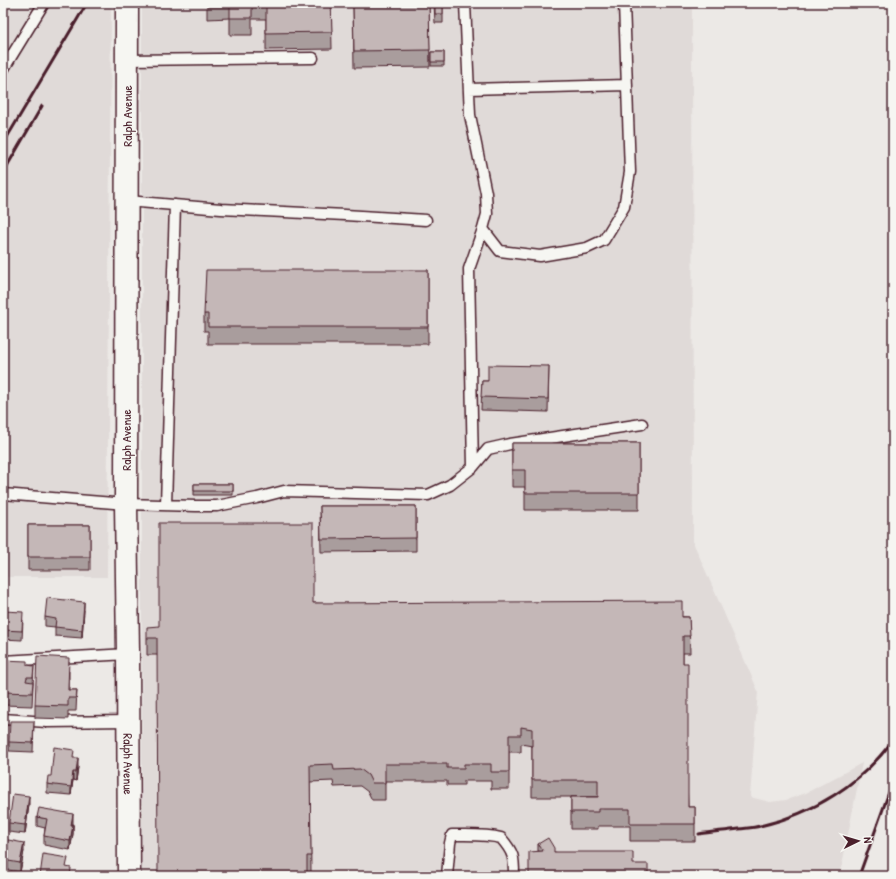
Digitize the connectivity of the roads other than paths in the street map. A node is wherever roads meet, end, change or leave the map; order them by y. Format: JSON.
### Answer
{"nodes":[{"id":1,"x":44,"y":3,"type":"edge"},
{"id":2,"x":127,"y":3,"type":"edge"},
{"id":3,"x":465,"y":3,"type":"edge"},
{"id":4,"x":624,"y":3,"type":"edge"},
{"id":5,"x":313,"y":58,"type":"dead end"},
{"id":6,"x":127,"y":60,"type":"junction"},
{"id":7,"x":3,"y":70,"type":"edge"},
{"id":8,"x":627,"y":85,"type":"junction"},
{"id":9,"x":469,"y":89,"type":"junction"},
{"id":10,"x":127,"y":201,"type":"junction"},
{"id":11,"x":175,"y":205,"type":"junction"},
{"id":12,"x":426,"y":220,"type":"dead end"},
{"id":13,"x":483,"y":229,"type":"junction"},
{"id":14,"x":642,"y":424,"type":"dead end"},
{"id":15,"x":473,"y":467,"type":"junction"},
{"id":16,"x":3,"y":494,"type":"edge"},
{"id":17,"x":126,"y":504,"type":"junction"},
{"id":18,"x":166,"y":505,"type":"junction"},
{"id":19,"x":128,"y":654,"type":"junction"},
{"id":20,"x":3,"y":661,"type":"edge"},
{"id":21,"x":3,"y":719,"type":"edge"},
{"id":22,"x":128,"y":721,"type":"junction"},
{"id":23,"x":130,"y":876,"type":"edge"},
{"id":24,"x":448,"y":876,"type":"edge"},
{"id":25,"x":514,"y":876,"type":"edge"}],
"edges":[{"from":1,"to":7,"type":"lane"},
{"from":2,"to":6,"type":"street","name":"Ralph Avenue"},
{"from":3,"to":9,"type":"lane"},
{"from":4,"to":8,"type":"lane"},
{"from":5,"to":6,"type":"lane"},
{"from":6,"to":10,"type":"street","name":"Ralph Avenue"},
{"from":8,"to":9,"type":"lane"},
{"from":8,"to":13,"type":"lane"},
{"from":9,"to":13,"type":"lane"},
{"from":10,"to":11,"type":"lane"},
{"from":10,"to":17,"type":"street","name":"Ralph Avenue"},
{"from":11,"to":12,"type":"lane"},
{"from":11,"to":18,"type":"lane"},
{"from":13,"to":15,"type":"lane"},
{"from":14,"to":15,"type":"lane"},
{"from":15,"to":18,"type":"lane"},
{"from":16,"to":17,"type":"lane"},
{"from":17,"to":18,"type":"lane"},
{"from":17,"to":19,"type":"street","name":"Ralph Avenue"},
{"from":19,"to":20,"type":"lane"},
{"from":19,"to":22,"type":"street","name":"Ralph Avenue"},
{"from":21,"to":22,"type":"lane"},
{"from":22,"to":23,"type":"street","name":"Ralph Avenue"},
{"from":24,"to":25,"type":"lane"}]}
